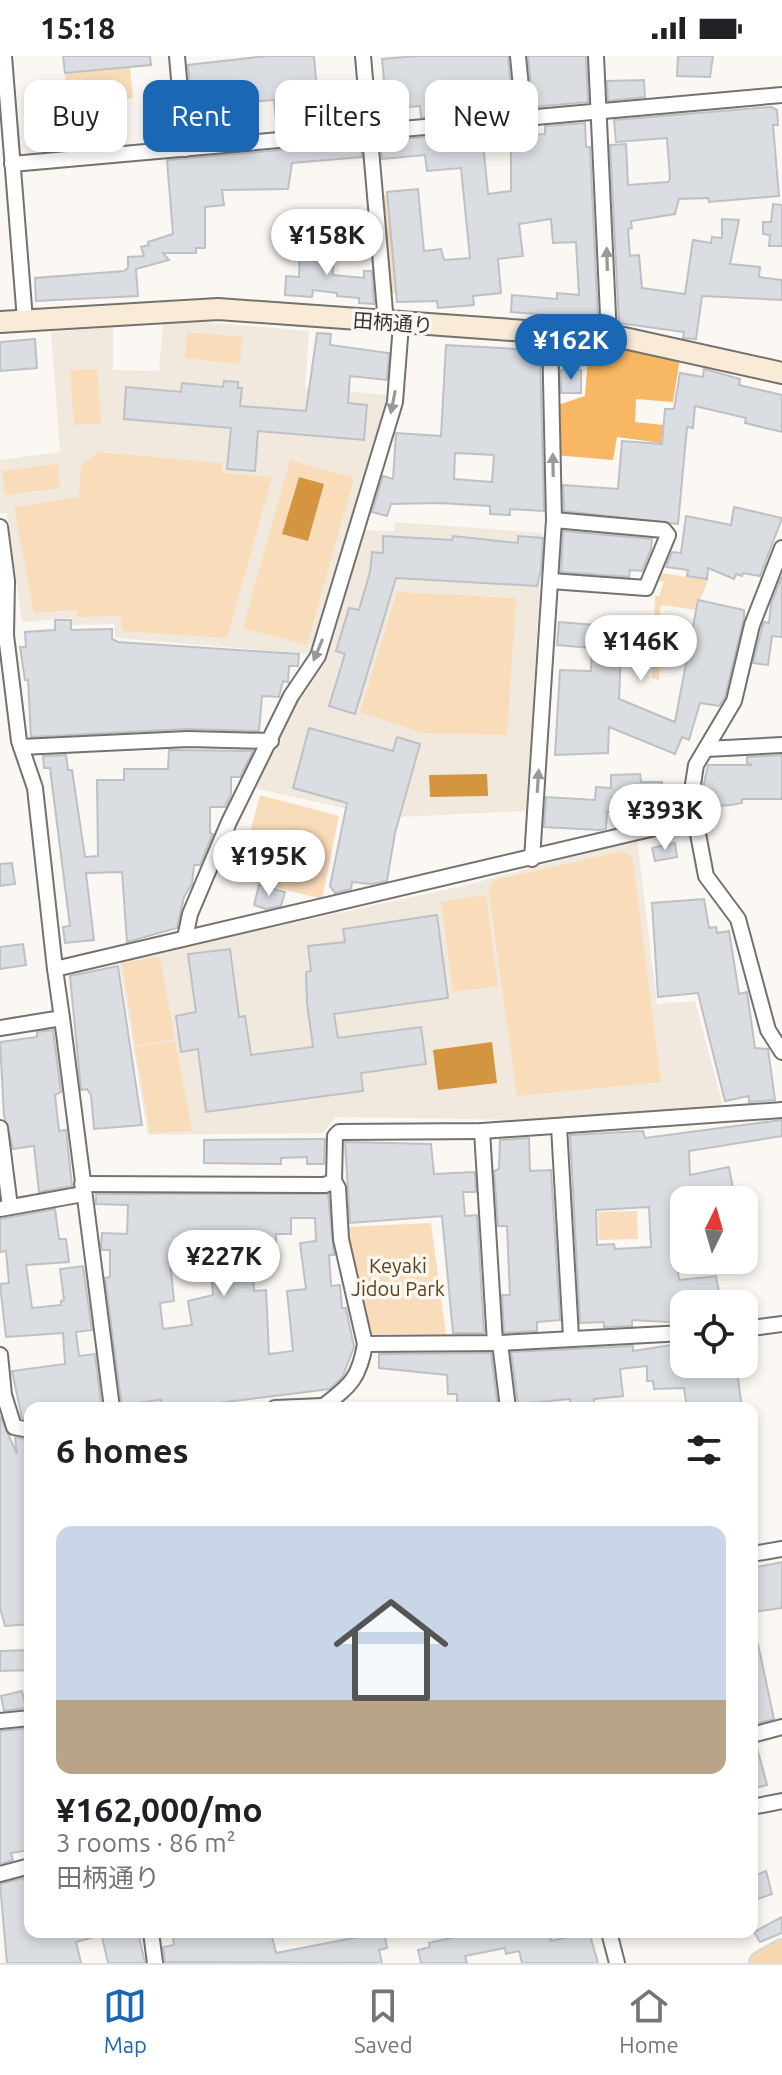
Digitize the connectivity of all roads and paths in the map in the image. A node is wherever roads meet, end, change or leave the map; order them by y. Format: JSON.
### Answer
{"nodes":[{"id":1,"x":4,"y":56,"type":"edge"},
{"id":2,"x":177,"y":56,"type":"edge"},
{"id":3,"x":363,"y":56,"type":"edge"},
{"id":4,"x":518,"y":56,"type":"edge"},
{"id":5,"x":596,"y":56,"type":"edge"},
{"id":6,"x":179,"y":80,"type":"edge"},
{"id":7,"x":365,"y":80,"type":"edge"},
{"id":8,"x":520,"y":80,"type":"edge"},
{"id":9,"x":782,"y":95,"type":"edge"},
{"id":10,"x":601,"y":112,"type":"junction"},
{"id":11,"x":538,"y":117,"type":"edge"},
{"id":12,"x":150,"y":152,"type":"edge"},
{"id":13,"x":372,"y":152,"type":"edge"},
{"id":14,"x":12,"y":164,"type":"junction"},
{"id":15,"x":25,"y":320,"type":"junction"},
{"id":16,"x":0,"y":322,"type":"edge"},
{"id":17,"x":394,"y":324,"type":"junction"},
{"id":18,"x":550,"y":333,"type":"junction"},
{"id":19,"x":609,"y":337,"type":"junction"},
{"id":20,"x":782,"y":373,"type":"edge"},
{"id":21,"x":554,"y":520,"type":"junction"},
{"id":22,"x":0,"y":527,"type":"edge"},
{"id":23,"x":782,"y":548,"type":"edge"},
{"id":24,"x":551,"y":581,"type":"junction"},
{"id":25,"x":271,"y":741,"type":"junction"},
{"id":26,"x":782,"y":745,"type":"edge"},
{"id":27,"x":21,"y":747,"type":"junction"},
{"id":28,"x":706,"y":749,"type":"junction"},
{"id":29,"x":693,"y":819,"type":"junction"},
{"id":30,"x":532,"y":859,"type":"junction"},
{"id":31,"x":185,"y":938,"type":"junction"},
{"id":32,"x":55,"y":969,"type":"junction"},
{"id":33,"x":62,"y":1018,"type":"junction"},
{"id":34,"x":0,"y":1028,"type":"edge"},
{"id":35,"x":782,"y":1048,"type":"edge"},
{"id":36,"x":782,"y":1110,"type":"edge"},
{"id":37,"x":559,"y":1126,"type":"junction"},
{"id":38,"x":0,"y":1128,"type":"edge"},
{"id":39,"x":482,"y":1131,"type":"junction"},
{"id":40,"x":334,"y":1181,"type":"junction"},
{"id":41,"x":82,"y":1189,"type":"junction"},
{"id":42,"x":5,"y":1208,"type":"edge"},
{"id":43,"x":782,"y":1324,"type":"edge"},
{"id":44,"x":758,"y":1327,"type":"edge"},
{"id":45,"x":670,"y":1333,"type":"edge"},
{"id":46,"x":571,"y":1337,"type":"junction"},
{"id":47,"x":497,"y":1343,"type":"junction"},
{"id":48,"x":365,"y":1344,"type":"junction"},
{"id":49,"x":0,"y":1355,"type":"edge"},
{"id":50,"x":2,"y":1396,"type":"edge"},
{"id":51,"x":111,"y":1402,"type":"edge"},
{"id":52,"x":329,"y":1402,"type":"edge"},
{"id":53,"x":507,"y":1402,"type":"edge"},
{"id":54,"x":24,"y":1429,"type":"edge"},
{"id":55,"x":782,"y":1549,"type":"edge"},
{"id":56,"x":758,"y":1553,"type":"edge"},
{"id":57,"x":24,"y":1719,"type":"edge"},
{"id":58,"x":0,"y":1721,"type":"edge"},
{"id":59,"x":782,"y":1727,"type":"edge"},
{"id":60,"x":758,"y":1733,"type":"edge"},
{"id":61,"x":782,"y":1801,"type":"edge"},
{"id":62,"x":758,"y":1806,"type":"edge"},
{"id":63,"x":24,"y":1868,"type":"edge"},
{"id":64,"x":0,"y":1874,"type":"edge"},
{"id":65,"x":152,"y":1938,"type":"edge"},
{"id":66,"x":611,"y":1938,"type":"edge"},
{"id":67,"x":782,"y":1951,"type":"edge"},
{"id":68,"x":155,"y":1963,"type":"edge"},
{"id":69,"x":617,"y":1963,"type":"edge"},
{"id":70,"x":761,"y":1963,"type":"edge"}],
"edges":[{"from":1,"to":14,"type":"street"},
{"from":2,"to":6,"type":"street"},
{"from":3,"to":7,"type":"street"},
{"from":4,"to":8,"type":"street"},
{"from":5,"to":10,"type":"street"},
{"from":9,"to":10,"type":"street"},
{"from":10,"to":11,"type":"street"},
{"from":19,"to":10,"type":"street","one_way":true},
{"from":12,"to":14,"type":"street"},
{"from":13,"to":17,"type":"street"},
{"from":14,"to":15,"type":"street"},
{"from":15,"to":16,"type":"street","name":"田柄通り"},
{"from":15,"to":17,"type":"street","name":"田柄通り"},
{"from":17,"to":18,"type":"street","name":"田柄通り"},
{"from":17,"to":25,"type":"street","one_way":true},
{"from":18,"to":19,"type":"street","name":"田柄通り"},
{"from":21,"to":18,"type":"street","one_way":true},
{"from":19,"to":20,"type":"street","name":"田柄通り"},
{"from":21,"to":24,"type":"street"},
{"from":21,"to":24,"type":"street"},
{"from":22,"to":27,"type":"street"},
{"from":23,"to":28,"type":"street"},
{"from":30,"to":24,"type":"street","one_way":true},
{"from":25,"to":27,"type":"street"},
{"from":25,"to":31,"type":"street"},
{"from":26,"to":28,"type":"street"},
{"from":27,"to":32,"type":"street"},
{"from":28,"to":29,"type":"street"},
{"from":29,"to":30,"type":"street"},
{"from":29,"to":35,"type":"street"},
{"from":30,"to":31,"type":"street"},
{"from":31,"to":32,"type":"street"},
{"from":32,"to":33,"type":"street"},
{"from":33,"to":34,"type":"street"},
{"from":33,"to":41,"type":"street"},
{"from":36,"to":37,"type":"street"},
{"from":37,"to":39,"type":"street"},
{"from":37,"to":46,"type":"street"},
{"from":38,"to":42,"type":"street"},
{"from":39,"to":40,"type":"street"},
{"from":39,"to":47,"type":"street"},
{"from":40,"to":41,"type":"street"},
{"from":40,"to":48,"type":"street"},
{"from":41,"to":42,"type":"street"},
{"from":41,"to":51,"type":"street"},
{"from":43,"to":44,"type":"street"},
{"from":45,"to":46,"type":"street"},
{"from":46,"to":47,"type":"street"},
{"from":47,"to":48,"type":"street"},
{"from":47,"to":53,"type":"street"},
{"from":48,"to":52,"type":"street"},
{"from":49,"to":50,"type":"street"},
{"from":50,"to":54,"type":"street"},
{"from":55,"to":56,"type":"street"},
{"from":57,"to":58,"type":"street"},
{"from":59,"to":60,"type":"street"},
{"from":61,"to":62,"type":"street"},
{"from":63,"to":64,"type":"street"},
{"from":65,"to":68,"type":"street"},
{"from":66,"to":69,"type":"street"},
{"from":67,"to":70,"type":"main road"}]}
